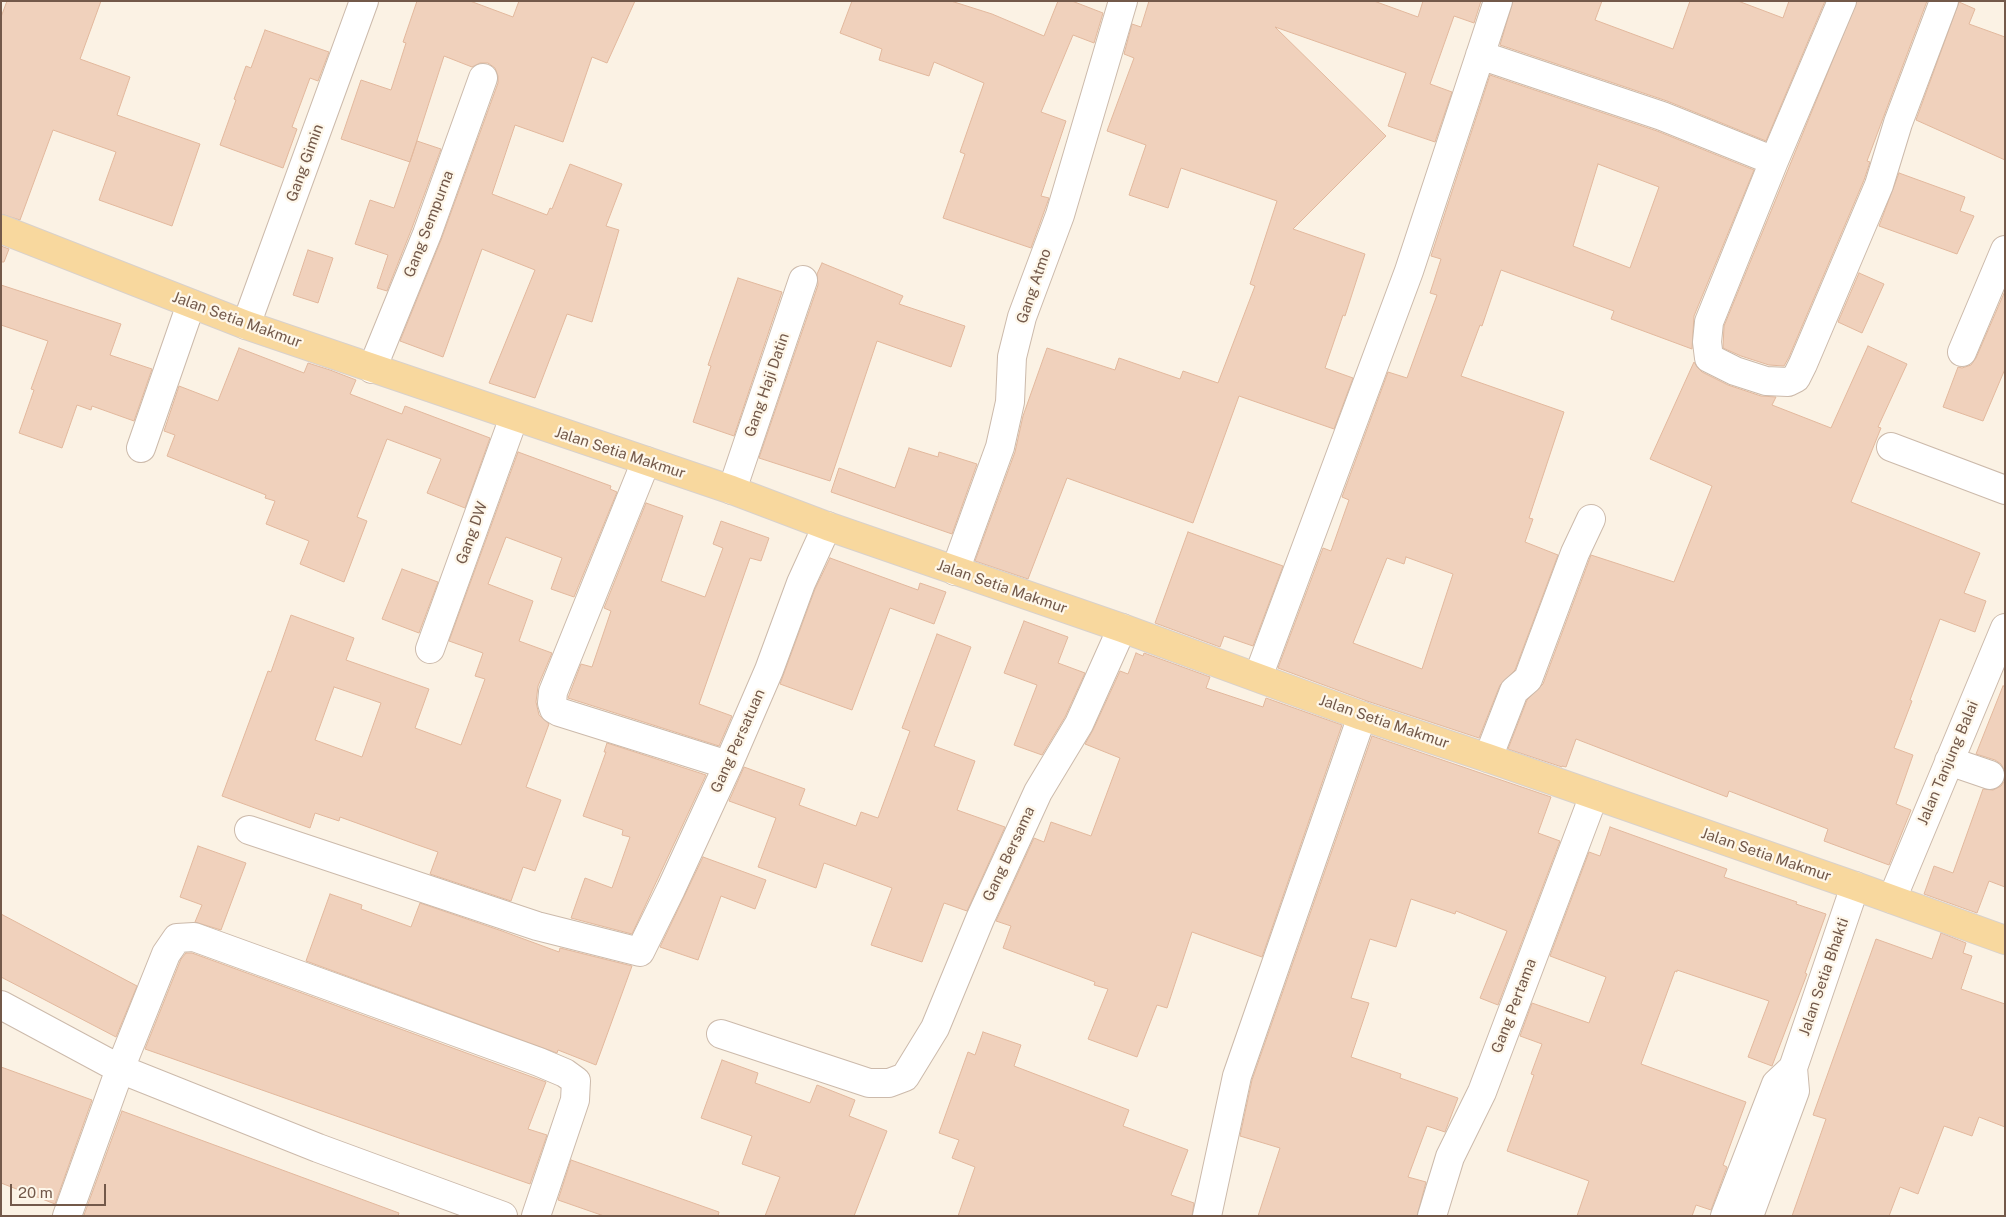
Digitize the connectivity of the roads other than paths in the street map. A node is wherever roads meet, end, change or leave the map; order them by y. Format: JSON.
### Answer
{"nodes":[{"id":1,"x":364,"y":1,"type":"edge"},
{"id":2,"x":1123,"y":1,"type":"edge"},
{"id":3,"x":1498,"y":1,"type":"edge"},
{"id":4,"x":1842,"y":1,"type":"edge"},
{"id":5,"x":1944,"y":1,"type":"edge"},
{"id":6,"x":1480,"y":56,"type":"junction"},
{"id":7,"x":483,"y":78,"type":"dead end"},
{"id":8,"x":1774,"y":161,"type":"junction"},
{"id":9,"x":1,"y":229,"type":"edge"},
{"id":10,"x":2005,"y":250,"type":"edge"},
{"id":11,"x":803,"y":280,"type":"dead end"},
{"id":12,"x":191,"y":304,"type":"junction"},
{"id":13,"x":246,"y":325,"type":"junction"},
{"id":14,"x":1962,"y":352,"type":"dead end"},
{"id":15,"x":372,"y":368,"type":"junction"},
{"id":16,"x":514,"y":417,"type":"junction"},
{"id":17,"x":1891,"y":447,"type":"dead end"},
{"id":18,"x":141,"y":448,"type":"dead end"},
{"id":19,"x":646,"y":461,"type":"junction"},
{"id":20,"x":732,"y":490,"type":"junction"},
{"id":21,"x":2005,"y":490,"type":"edge"},
{"id":22,"x":1591,"y":519,"type":"dead end"},
{"id":23,"x":827,"y":526,"type":"junction"},
{"id":24,"x":955,"y":571,"type":"junction"},
{"id":25,"x":1122,"y":628,"type":"junction"},
{"id":26,"x":2005,"y":628,"type":"edge"},
{"id":27,"x":430,"y":649,"type":"dead end"},
{"id":28,"x":1258,"y":677,"type":"junction"},
{"id":29,"x":1362,"y":716,"type":"junction"},
{"id":30,"x":1488,"y":758,"type":"junction"},
{"id":31,"x":1950,"y":761,"type":"junction"},
{"id":32,"x":728,"y":765,"type":"junction"},
{"id":33,"x":1990,"y":775,"type":"dead end"},
{"id":34,"x":1594,"y":795,"type":"junction"},
{"id":35,"x":249,"y":830,"type":"dead end"},
{"id":36,"x":1855,"y":886,"type":"junction"},
{"id":37,"x":1892,"y":899,"type":"junction"},
{"id":38,"x":2005,"y":940,"type":"edge"},
{"id":39,"x":1,"y":1005,"type":"edge"},
{"id":40,"x":722,"y":1034,"type":"dead end"},
{"id":41,"x":1794,"y":1068,"type":"junction"},
{"id":42,"x":120,"y":1069,"type":"junction"},
{"id":43,"x":67,"y":1216,"type":"edge"},
{"id":44,"x":503,"y":1216,"type":"edge"},
{"id":45,"x":536,"y":1216,"type":"edge"},
{"id":46,"x":1207,"y":1216,"type":"edge"},
{"id":47,"x":1432,"y":1216,"type":"edge"},
{"id":48,"x":1725,"y":1216,"type":"edge"},
{"id":49,"x":1750,"y":1216,"type":"edge"}],
"edges":[{"from":1,"to":13,"type":"street","name":"Gang Gimin"},
{"from":2,"to":24,"type":"street","name":"Gang Atmo"},
{"from":3,"to":6,"type":"street"},
{"from":4,"to":8,"type":"street"},
{"from":5,"to":8,"type":"street"},
{"from":6,"to":8,"type":"street"},
{"from":6,"to":28,"type":"street"},
{"from":7,"to":15,"type":"street","name":"Gang Sempurna"},
{"from":9,"to":12,"type":"main road","name":"Jalan Setia Makmur"},
{"from":10,"to":14,"type":"street"},
{"from":11,"to":20,"type":"street","name":"Gang Haji Datin"},
{"from":12,"to":13,"type":"main road","name":"Jalan Setia Makmur"},
{"from":12,"to":18,"type":"street"},
{"from":13,"to":15,"type":"main road","name":"Jalan Setia Makmur"},
{"from":15,"to":16,"type":"main road","name":"Jalan Setia Makmur"},
{"from":16,"to":19,"type":"main road","name":"Jalan Setia Makmur"},
{"from":16,"to":27,"type":"street","name":"Gang DW"},
{"from":17,"to":21,"type":"street"},
{"from":19,"to":20,"type":"main road","name":"Jalan Setia Makmur"},
{"from":19,"to":32,"type":"street"},
{"from":20,"to":23,"type":"main road","name":"Jalan Setia Makmur"},
{"from":22,"to":30,"type":"street"},
{"from":23,"to":24,"type":"main road","name":"Jalan Setia Makmur"},
{"from":23,"to":32,"type":"street","name":"Gang Persatuan"},
{"from":24,"to":25,"type":"main road","name":"Jalan Setia Makmur"},
{"from":25,"to":28,"type":"main road","name":"Jalan Setia Makmur"},
{"from":25,"to":40,"type":"street","name":"Gang Bersama"},
{"from":26,"to":31,"type":"street","name":"Jalan Tanjung Balai"},
{"from":28,"to":29,"type":"main road","name":"Jalan Setia Makmur"},
{"from":29,"to":30,"type":"main road","name":"Jalan Setia Makmur"},
{"from":29,"to":46,"type":"street"},
{"from":30,"to":34,"type":"main road","name":"Jalan Setia Makmur"},
{"from":31,"to":33,"type":"street"},
{"from":31,"to":37,"type":"street","name":"Jalan Tanjung Balai"},
{"from":32,"to":35,"type":"street","name":"Gang Persatuan"},
{"from":34,"to":36,"type":"main road","name":"Jalan Setia Makmur"},
{"from":34,"to":47,"type":"street","name":"Gang Pertama"},
{"from":36,"to":37,"type":"main road","name":"Jalan Setia Makmur"},
{"from":36,"to":41,"type":"street","name":"Jalan Setia Bhakti"},
{"from":37,"to":38,"type":"main road","name":"Jalan Setia Makmur"},
{"from":39,"to":42,"type":"street"},
{"from":41,"to":48,"type":"street","name":"Jalan Setia Bhakti"},
{"from":41,"to":49,"type":"street","name":"Jalan Setia Bhakti"},
{"from":42,"to":43,"type":"street"},
{"from":42,"to":44,"type":"street"},
{"from":42,"to":45,"type":"street"}]}
